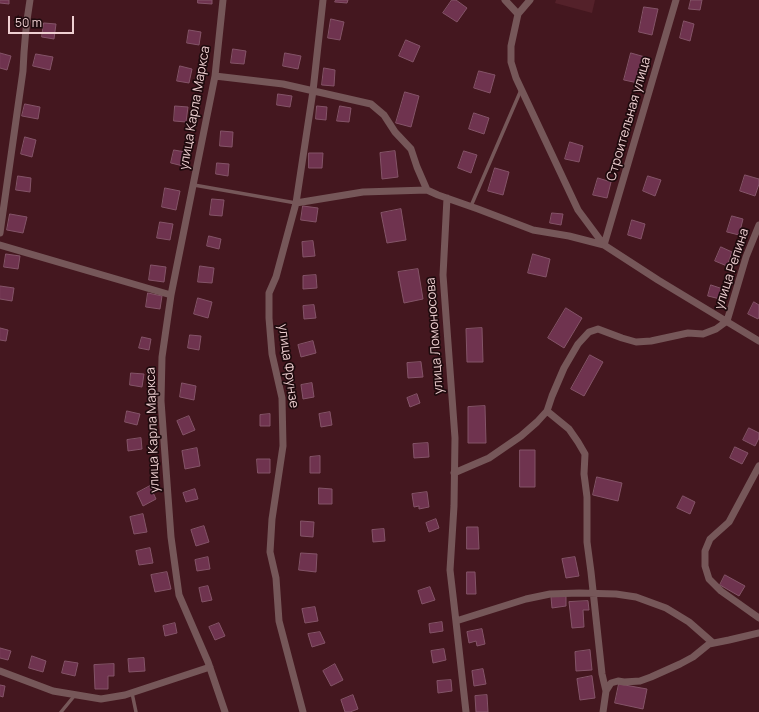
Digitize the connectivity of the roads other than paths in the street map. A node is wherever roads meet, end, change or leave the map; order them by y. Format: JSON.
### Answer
{"nodes":[{"id":1,"x":30,"y":0,"type":"edge"},
{"id":2,"x":223,"y":0,"type":"edge"},
{"id":3,"x":323,"y":0,"type":"edge"},
{"id":4,"x":505,"y":0,"type":"edge"},
{"id":5,"x":530,"y":0,"type":"edge"},
{"id":6,"x":676,"y":0,"type":"edge"},
{"id":7,"x":518,"y":14,"type":"junction"},
{"id":8,"x":215,"y":76,"type":"junction"},
{"id":9,"x":521,"y":89,"type":"junction"},
{"id":10,"x":312,"y":91,"type":"junction"},
{"id":11,"x":194,"y":184,"type":"junction"},
{"id":12,"x":427,"y":190,"type":"junction"},
{"id":13,"x":447,"y":198,"type":"junction"},
{"id":14,"x":296,"y":203,"type":"junction"},
{"id":15,"x":471,"y":206,"type":"junction"},
{"id":16,"x":759,"y":224,"type":"edge"},
{"id":17,"x":0,"y":233,"type":"edge"},
{"id":18,"x":0,"y":245,"type":"edge"},
{"id":19,"x":604,"y":246,"type":"junction"},
{"id":20,"x":171,"y":295,"type":"junction"},
{"id":21,"x":727,"y":322,"type":"junction"},
{"id":22,"x":759,"y":341,"type":"edge"},
{"id":23,"x":547,"y":411,"type":"junction"},
{"id":24,"x":759,"y":466,"type":"edge"},
{"id":25,"x":454,"y":473,"type":"junction"},
{"id":26,"x":594,"y":594,"type":"junction"},
{"id":27,"x":759,"y":618,"type":"edge"},
{"id":28,"x":456,"y":621,"type":"junction"},
{"id":29,"x":759,"y":633,"type":"edge"},
{"id":30,"x":714,"y":643,"type":"junction"},
{"id":31,"x":210,"y":667,"type":"junction"},
{"id":32,"x":0,"y":671,"type":"edge"},
{"id":33,"x":606,"y":691,"type":"junction"},
{"id":34,"x":132,"y":693,"type":"junction"},
{"id":35,"x":75,"y":695,"type":"junction"},
{"id":36,"x":61,"y":712,"type":"edge"},
{"id":37,"x":136,"y":712,"type":"edge"},
{"id":38,"x":225,"y":712,"type":"edge"},
{"id":39,"x":304,"y":712,"type":"edge"},
{"id":40,"x":466,"y":712,"type":"edge"},
{"id":41,"x":603,"y":712,"type":"edge"}],
"edges":[{"from":1,"to":17,"type":"street"},
{"from":2,"to":8,"type":"street","name":"улица Карла Маркса"},
{"from":3,"to":10,"type":"street","name":"улица Фрунзе"},
{"from":4,"to":7,"type":"street"},
{"from":5,"to":7,"type":"street"},
{"from":6,"to":19,"type":"street","name":"Строительная улица"},
{"from":7,"to":9,"type":"street"},
{"from":8,"to":10,"type":"street"},
{"from":8,"to":11,"type":"street","name":"улица Карла Маркса"},
{"from":9,"to":15,"type":"lane"},
{"from":9,"to":19,"type":"street"},
{"from":10,"to":12,"type":"street"},
{"from":10,"to":14,"type":"street","name":"улица Фрунзе"},
{"from":11,"to":14,"type":"lane"},
{"from":11,"to":20,"type":"street","name":"улица Карла Маркса"},
{"from":12,"to":13,"type":"street"},
{"from":12,"to":14,"type":"street"},
{"from":13,"to":15,"type":"street"},
{"from":13,"to":25,"type":"street","name":"улица Ломоносова"},
{"from":14,"to":39,"type":"street","name":"улица Фрунзе"},
{"from":15,"to":19,"type":"street"},
{"from":16,"to":21,"type":"street","name":"улица Репина"},
{"from":18,"to":20,"type":"street"},
{"from":19,"to":21,"type":"street"},
{"from":20,"to":31,"type":"street","name":"улица Карла Маркса"},
{"from":21,"to":22,"type":"street"},
{"from":21,"to":23,"type":"street"},
{"from":23,"to":25,"type":"street"},
{"from":23,"to":26,"type":"street"},
{"from":24,"to":27,"type":"street"},
{"from":25,"to":28,"type":"street","name":"улица Ломоносова"},
{"from":26,"to":28,"type":"street"},
{"from":26,"to":30,"type":"street"},
{"from":26,"to":33,"type":"street"},
{"from":28,"to":40,"type":"street","name":"улица Ломоносова"},
{"from":29,"to":30,"type":"street"},
{"from":30,"to":33,"type":"street"},
{"from":31,"to":34,"type":"street"},
{"from":31,"to":38,"type":"street","name":"улица Карла Маркса"},
{"from":32,"to":35,"type":"street"},
{"from":33,"to":41,"type":"street"},
{"from":34,"to":35,"type":"street"},
{"from":34,"to":37,"type":"lane"},
{"from":35,"to":36,"type":"lane"}]}
